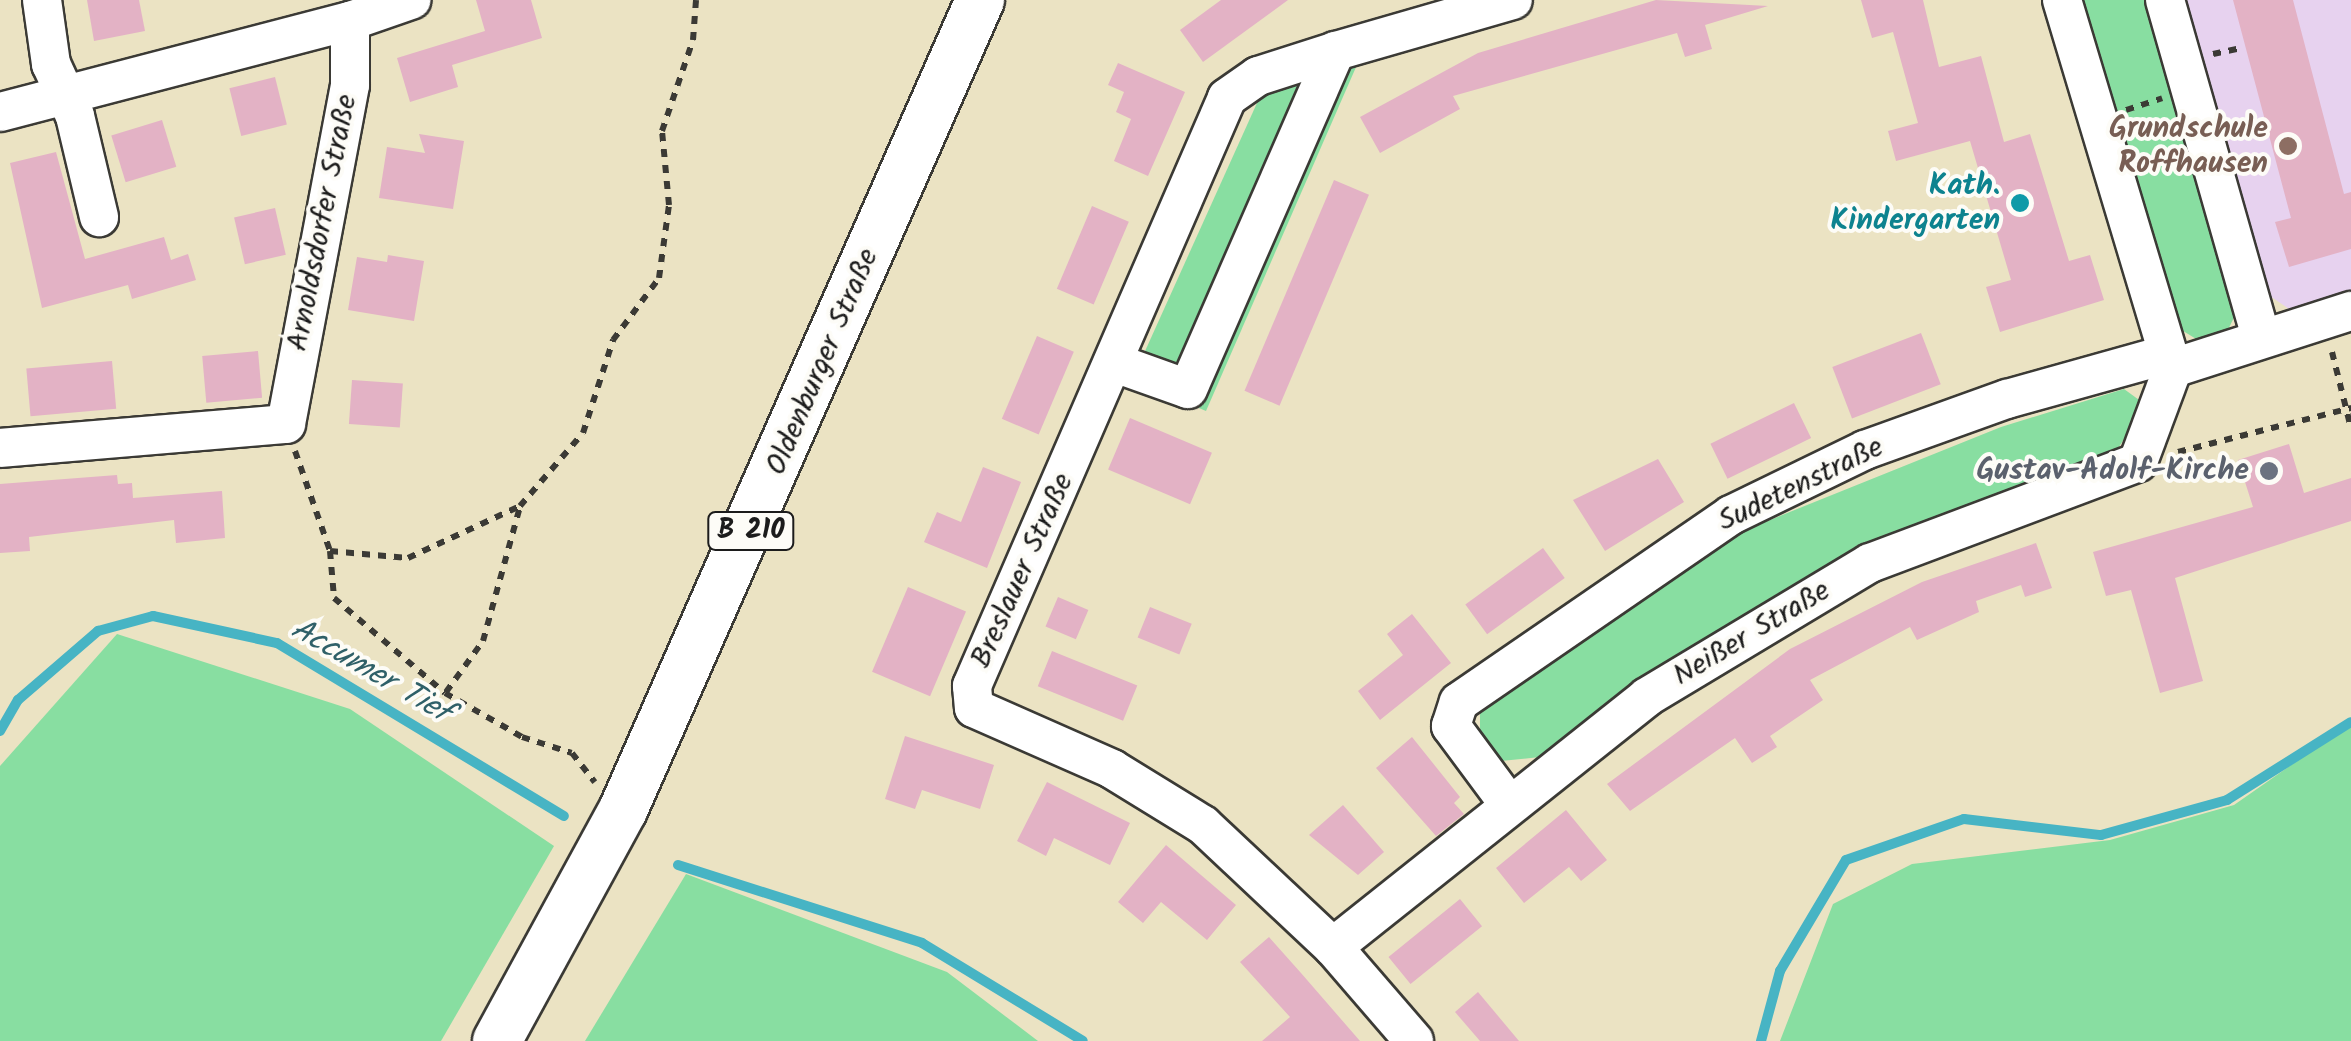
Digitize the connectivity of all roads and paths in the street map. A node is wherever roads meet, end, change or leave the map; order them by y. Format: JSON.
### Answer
{"nodes":[{"id":1,"x":42,"y":0,"type":"edge"},
{"id":2,"x":411,"y":0,"type":"edge"},
{"id":3,"x":696,"y":0,"type":"edge"},
{"id":4,"x":980,"y":0,"type":"edge"},
{"id":5,"x":1513,"y":0,"type":"edge"},
{"id":6,"x":2062,"y":0,"type":"edge"},
{"id":7,"x":2165,"y":0,"type":"edge"},
{"id":8,"x":350,"y":21,"type":"junction"},
{"id":9,"x":1336,"y":51,"type":"junction"},
{"id":10,"x":2191,"y":88,"type":"junction"},
{"id":11,"x":64,"y":91,"type":"junction"},
{"id":12,"x":0,"y":112,"type":"edge"},
{"id":13,"x":2097,"y":120,"type":"junction"},
{"id":14,"x":99,"y":217,"type":"dead end"},
{"id":15,"x":2336,"y":315,"type":"edge"},
{"id":16,"x":2261,"y":337,"type":"junction"},
{"id":17,"x":2170,"y":361,"type":"junction"},
{"id":18,"x":1115,"y":363,"type":"junction"},
{"id":19,"x":2350,"y":408,"type":"edge"},
{"id":20,"x":286,"y":424,"type":"junction"},
{"id":21,"x":2351,"y":428,"type":"edge"},
{"id":22,"x":0,"y":448,"type":"edge"},
{"id":23,"x":2138,"y":462,"type":"junction"},
{"id":24,"x":520,"y":506,"type":"junction"},
{"id":25,"x":330,"y":551,"type":"junction"},
{"id":26,"x":446,"y":693,"type":"junction"},
{"id":27,"x":601,"y":785,"type":"dead end"},
{"id":28,"x":1508,"y":803,"type":"junction"},
{"id":29,"x":1332,"y":947,"type":"junction"},
{"id":30,"x":497,"y":1041,"type":"edge"},
{"id":31,"x":1414,"y":1041,"type":"edge"}],
"edges":[{"from":1,"to":11,"type":"street"},
{"from":2,"to":8,"type":"street"},
{"from":3,"to":24,"type":"path"},
{"from":4,"to":30,"type":"main road","name":"Oldenburger Straße","number":"B 210"},
{"from":5,"to":9,"type":"street","name":"Breslauer Straße"},
{"from":6,"to":13,"type":"street"},
{"from":7,"to":10,"type":"street"},
{"from":8,"to":11,"type":"street"},
{"from":8,"to":20,"type":"street","name":"Arnoldsdorfer Straße"},
{"from":9,"to":18,"type":"street","name":"Breslauer Straße"},
{"from":9,"to":18,"type":"street"},
{"from":10,"to":13,"type":"path"},
{"from":10,"to":16,"type":"street"},
{"from":11,"to":12,"type":"street"},
{"from":11,"to":14,"type":"street"},
{"from":13,"to":17,"type":"street"},
{"from":15,"to":16,"type":"street"},
{"from":15,"to":19,"type":"path"},
{"from":16,"to":17,"type":"street"},
{"from":17,"to":23,"type":"street"},
{"from":17,"to":28,"type":"street","name":"Sudetenstraße"},
{"from":18,"to":29,"type":"street","name":"Breslauer Straße"},
{"from":19,"to":21,"type":"path"},
{"from":19,"to":23,"type":"path"},
{"from":20,"to":22,"type":"street"},
{"from":20,"to":25,"type":"path"},
{"from":23,"to":28,"type":"street","name":"Neißer Straße"},
{"from":24,"to":25,"type":"path"},
{"from":24,"to":26,"type":"path"},
{"from":25,"to":26,"type":"path"},
{"from":26,"to":27,"type":"path"},
{"from":28,"to":29,"type":"street","name":"Neißer Straße"},
{"from":29,"to":31,"type":"street","name":"Breslauer Straße"}]}
